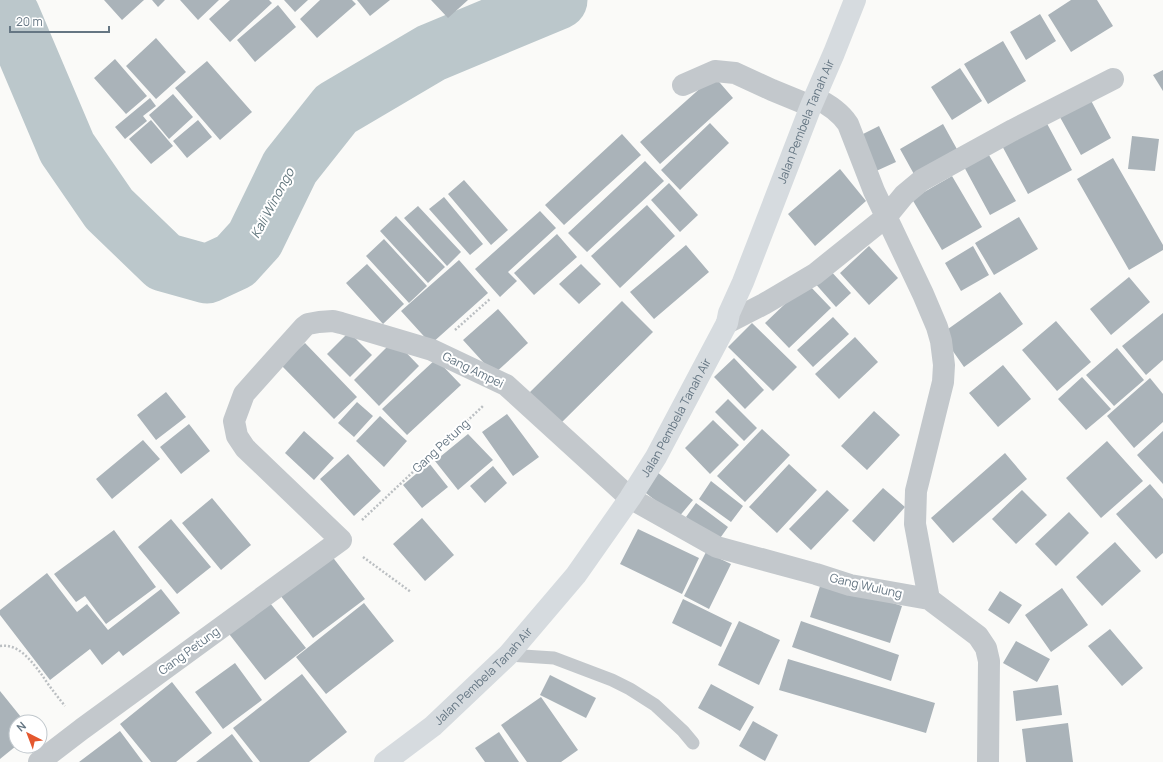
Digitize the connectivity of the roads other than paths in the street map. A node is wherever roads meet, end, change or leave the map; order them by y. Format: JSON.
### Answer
{"nodes":[{"id":1,"x":855,"y":0,"type":"edge"},
{"id":2,"x":1113,"y":78,"type":"dead end"},
{"id":3,"x":683,"y":85,"type":"dead end"},
{"id":4,"x":813,"y":102,"type":"junction"},
{"id":5,"x":886,"y":217,"type":"junction"},
{"id":6,"x":727,"y":323,"type":"junction"},
{"id":7,"x":630,"y":498,"type":"junction"},
{"id":8,"x":341,"y":540,"type":"joint"},
{"id":9,"x":929,"y":599,"type":"junction"},
{"id":10,"x":508,"y":655,"type":"junction"},
{"id":11,"x":693,"y":743,"type":"dead end"},
{"id":12,"x":39,"y":762,"type":"edge"},
{"id":13,"x":384,"y":762,"type":"edge"},
{"id":14,"x":988,"y":762,"type":"edge"}],
"edges":[{"from":1,"to":4,"type":"main road","name":"Jalan Pembela Tanah Air"},
{"from":2,"to":5,"type":"street"},
{"from":3,"to":4,"type":"street"},
{"from":4,"to":5,"type":"street"},
{"from":4,"to":6,"type":"main road","name":"Jalan Pembela Tanah Air"},
{"from":5,"to":6,"type":"street"},
{"from":5,"to":9,"type":"street"},
{"from":6,"to":7,"type":"main road","name":"Jalan Pembela Tanah Air"},
{"from":7,"to":8,"type":"street","name":"Gang Ampei"},
{"from":7,"to":9,"type":"street","name":"Gang Wulung"},
{"from":7,"to":10,"type":"main road","name":"Jalan Pembela Tanah Air"},
{"from":8,"to":12,"type":"street","name":"Gang Petung"},
{"from":9,"to":14,"type":"street","name":"Gang Wulung"},
{"from":10,"to":11,"type":"lane"},
{"from":10,"to":13,"type":"main road","name":"Jalan Pembela Tanah Air"}]}
